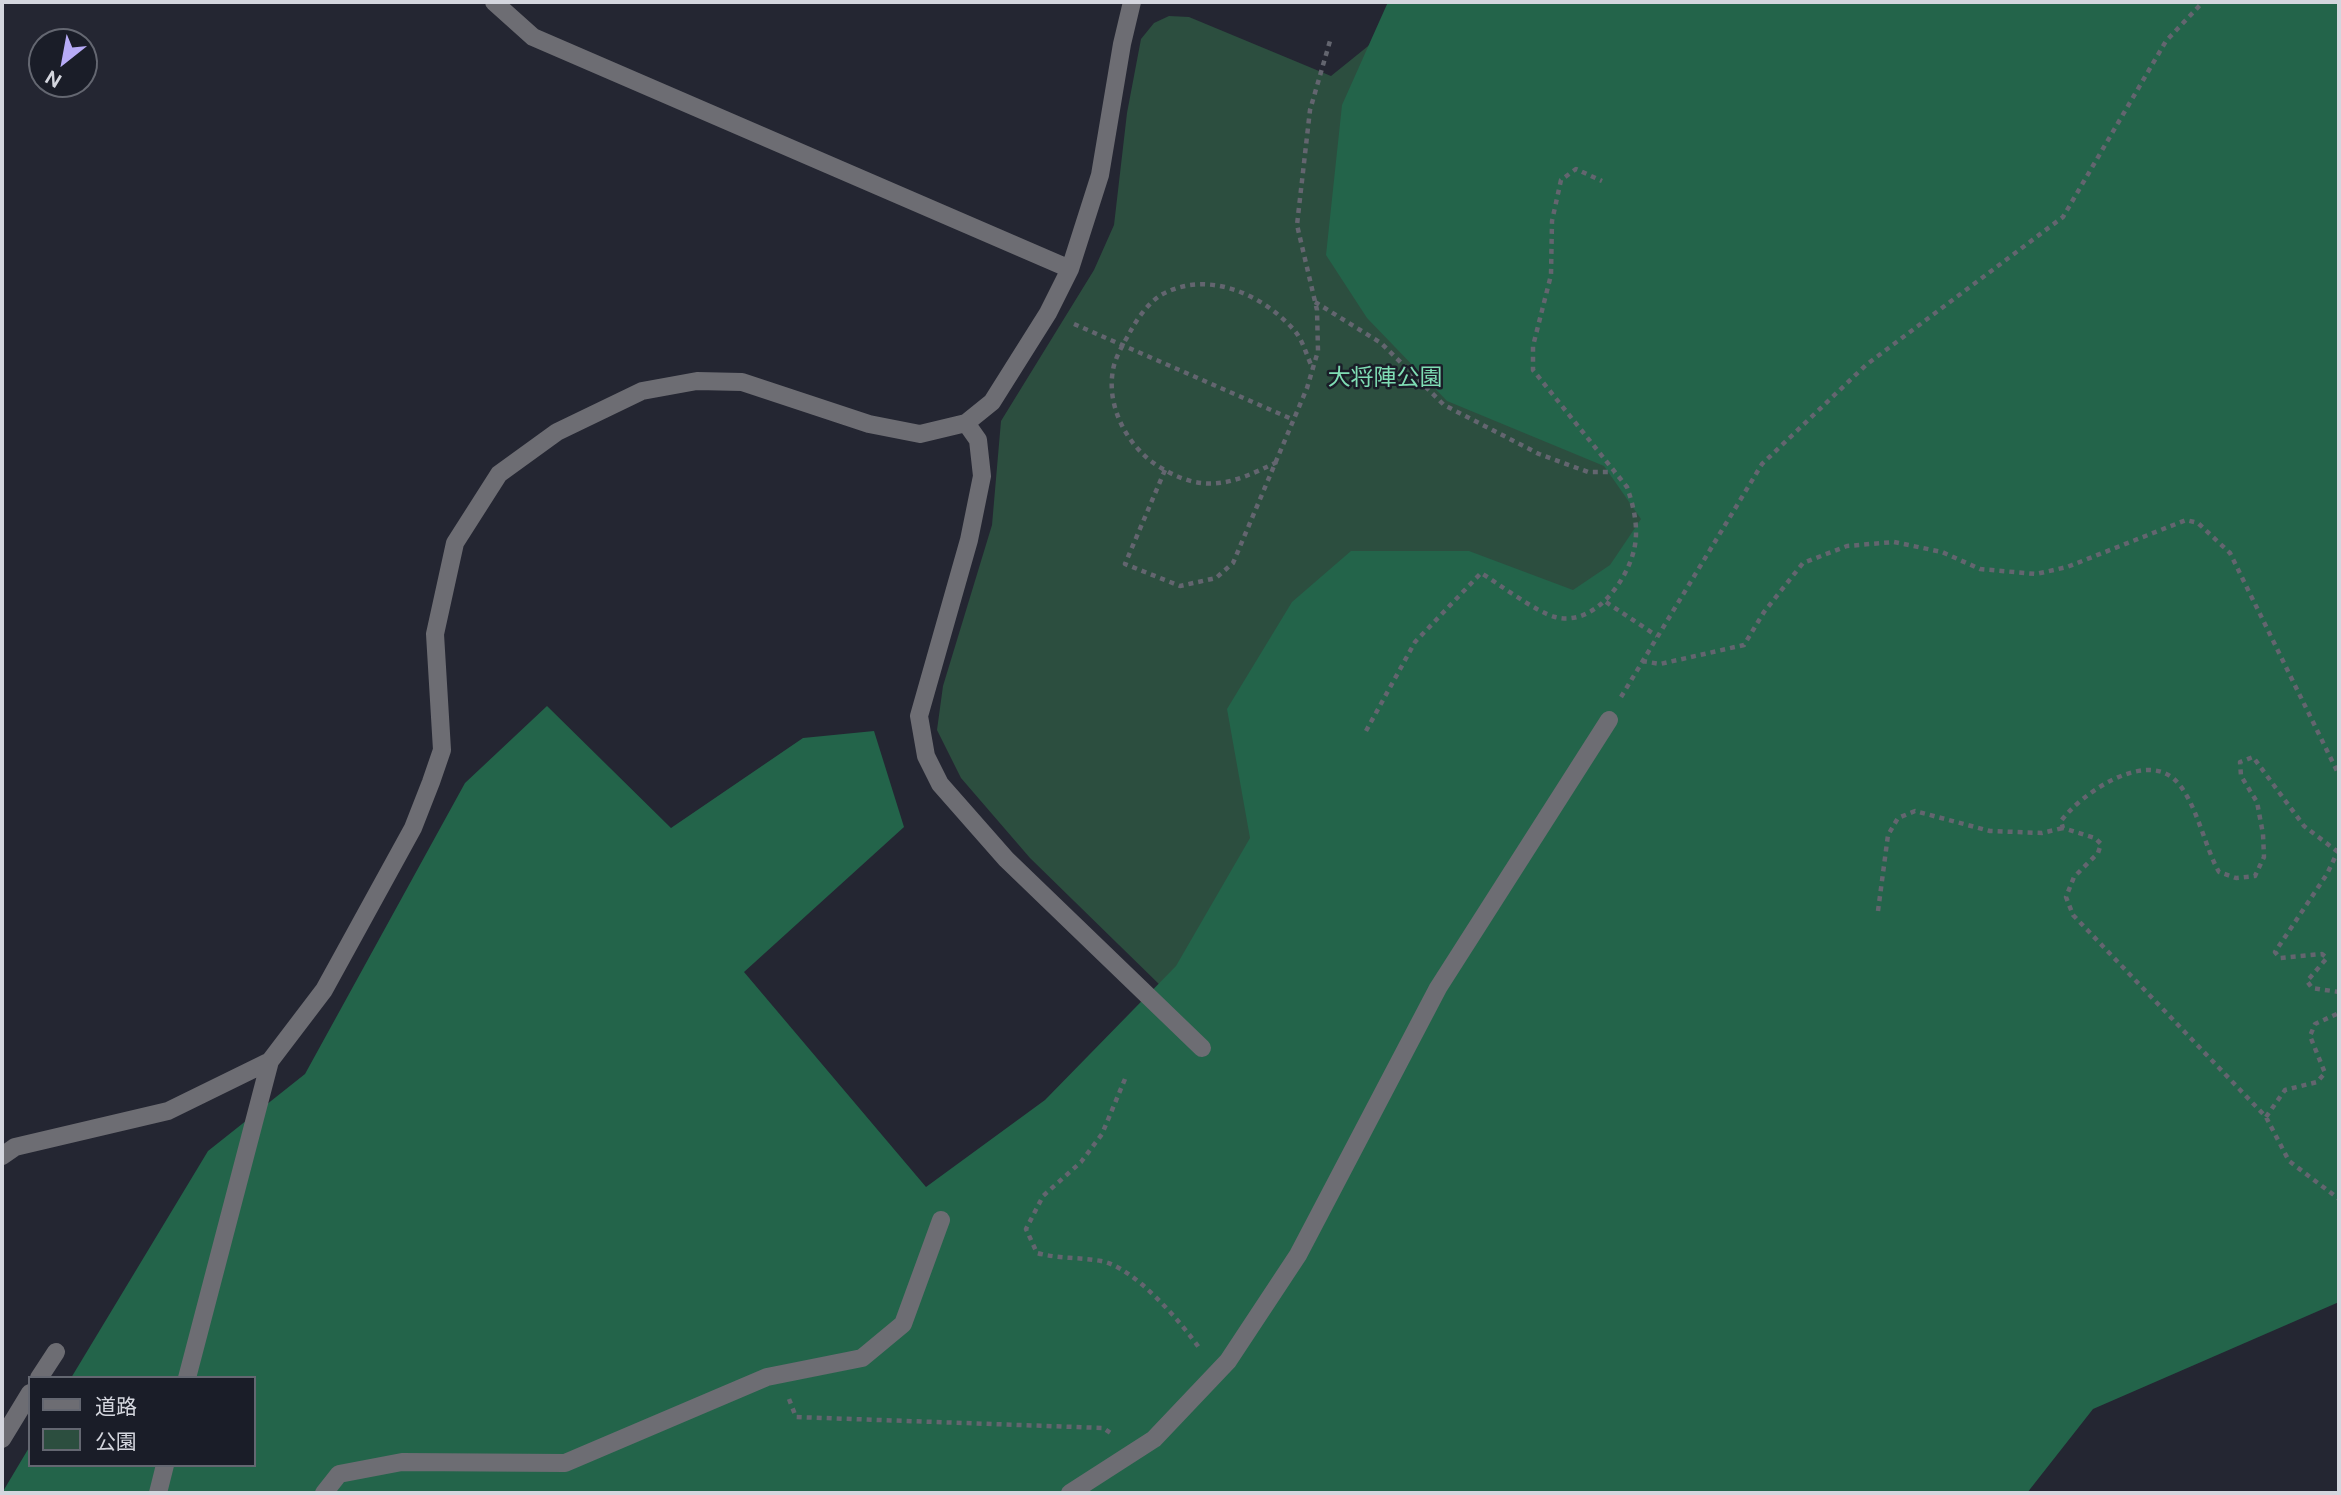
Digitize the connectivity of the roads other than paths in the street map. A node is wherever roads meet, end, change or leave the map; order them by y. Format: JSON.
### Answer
{"nodes":[{"id":1,"x":494,"y":2,"type":"edge"},
{"id":2,"x":1132,"y":2,"type":"edge"},
{"id":3,"x":1070,"y":269,"type":"junction"},
{"id":4,"x":966,"y":423,"type":"junction"},
{"id":5,"x":1609,"y":720,"type":"road end"},
{"id":6,"x":1202,"y":1048,"type":"dead end"},
{"id":7,"x":270,"y":1061,"type":"junction"},
{"id":8,"x":2,"y":1156,"type":"edge"},
{"id":9,"x":941,"y":1220,"type":"dead end"},
{"id":10,"x":56,"y":1352,"type":"dead end"},
{"id":11,"x":40,"y":1376,"type":"edge"},
{"id":12,"x":188,"y":1376,"type":"edge"},
{"id":13,"x":28,"y":1396,"type":"edge"},
{"id":14,"x":2,"y":1439,"type":"edge"},
{"id":15,"x":164,"y":1467,"type":"edge"},
{"id":16,"x":158,"y":1493,"type":"edge"},
{"id":17,"x":324,"y":1493,"type":"edge"},
{"id":18,"x":1070,"y":1493,"type":"edge"}],
"edges":[{"from":1,"to":3,"type":"street"},
{"from":2,"to":3,"type":"street"},
{"from":3,"to":4,"type":"street"},
{"from":4,"to":6,"type":"street"},
{"from":4,"to":7,"type":"street"},
{"from":5,"to":18,"type":"street"},
{"from":7,"to":8,"type":"street"},
{"from":7,"to":12,"type":"street"},
{"from":9,"to":17,"type":"street"},
{"from":10,"to":11,"type":"street"},
{"from":13,"to":14,"type":"street"},
{"from":15,"to":16,"type":"street"}]}
